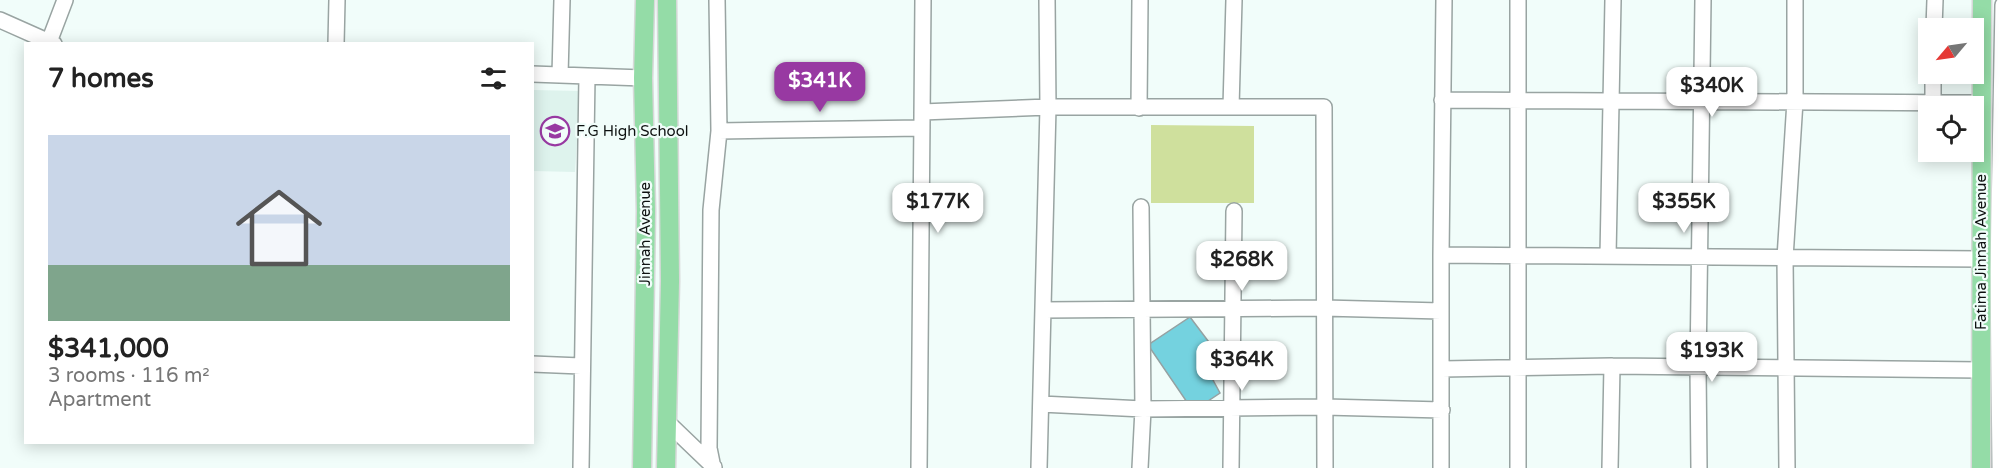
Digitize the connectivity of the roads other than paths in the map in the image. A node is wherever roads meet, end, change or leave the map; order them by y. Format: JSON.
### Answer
{"nodes":[{"id":1,"x":65,"y":0,"type":"edge"},
{"id":2,"x":337,"y":0,"type":"edge"},
{"id":3,"x":562,"y":0,"type":"edge"},
{"id":4,"x":645,"y":0,"type":"edge"},
{"id":5,"x":667,"y":0,"type":"edge"},
{"id":6,"x":717,"y":0,"type":"edge"},
{"id":7,"x":923,"y":0,"type":"edge"},
{"id":8,"x":1047,"y":0,"type":"edge"},
{"id":9,"x":1140,"y":0,"type":"edge"},
{"id":10,"x":1234,"y":0,"type":"edge"},
{"id":11,"x":1444,"y":0,"type":"edge"},
{"id":12,"x":1518,"y":0,"type":"edge"},
{"id":13,"x":1613,"y":0,"type":"edge"},
{"id":14,"x":1703,"y":0,"type":"edge"},
{"id":15,"x":1795,"y":0,"type":"edge"},
{"id":16,"x":1935,"y":0,"type":"edge"},
{"id":17,"x":1982,"y":0,"type":"edge"},
{"id":18,"x":2003,"y":4,"type":"edge"},
{"id":19,"x":1934,"y":18,"type":"edge"},
{"id":20,"x":0,"y":20,"type":"edge"},
{"id":21,"x":49,"y":42,"type":"edge"},
{"id":22,"x":51,"y":42,"type":"edge"},
{"id":23,"x":336,"y":42,"type":"edge"},
{"id":24,"x":534,"y":74,"type":"edge"},
{"id":25,"x":560,"y":75,"type":"junction"},
{"id":26,"x":587,"y":76,"type":"junction"},
{"id":27,"x":643,"y":78,"type":"junction"},
{"id":28,"x":2002,"y":87,"type":"edge"},
{"id":29,"x":1981,"y":95,"type":"junction"},
{"id":30,"x":1974,"y":96,"type":"edge"},
{"id":31,"x":1442,"y":100,"type":"junction"},
{"id":32,"x":1518,"y":100,"type":"junction"},
{"id":33,"x":1612,"y":101,"type":"junction"},
{"id":34,"x":1701,"y":101,"type":"junction"},
{"id":35,"x":1795,"y":101,"type":"junction"},
{"id":36,"x":1918,"y":102,"type":"edge"},
{"id":37,"x":1048,"y":107,"type":"junction"},
{"id":38,"x":1232,"y":107,"type":"junction"},
{"id":39,"x":1139,"y":108,"type":"junction"},
{"id":40,"x":922,"y":112,"type":"junction"},
{"id":41,"x":922,"y":129,"type":"junction"},
{"id":42,"x":719,"y":130,"type":"junction"},
{"id":43,"x":1140,"y":207,"type":"dead end"},
{"id":44,"x":1234,"y":212,"type":"dead end"},
{"id":45,"x":1441,"y":255,"type":"junction"},
{"id":46,"x":1518,"y":255,"type":"junction"},
{"id":47,"x":1608,"y":256,"type":"junction"},
{"id":48,"x":1700,"y":257,"type":"junction"},
{"id":49,"x":1785,"y":258,"type":"junction"},
{"id":50,"x":1991,"y":267,"type":"edge"},
{"id":51,"x":1324,"y":308,"type":"junction"},
{"id":52,"x":1142,"y":309,"type":"junction"},
{"id":53,"x":1232,"y":309,"type":"junction"},
{"id":54,"x":1043,"y":310,"type":"junction"},
{"id":55,"x":1441,"y":311,"type":"junction"},
{"id":56,"x":534,"y":364,"type":"edge"},
{"id":57,"x":582,"y":366,"type":"junction"},
{"id":58,"x":1612,"y":366,"type":"junction"},
{"id":59,"x":1698,"y":367,"type":"junction"},
{"id":60,"x":1517,"y":368,"type":"junction"},
{"id":61,"x":1786,"y":368,"type":"junction"},
{"id":62,"x":1442,"y":369,"type":"junction"},
{"id":63,"x":1982,"y":370,"type":"junction"},
{"id":64,"x":1041,"y":404,"type":"junction"},
{"id":65,"x":1324,"y":407,"type":"junction"},
{"id":66,"x":1233,"y":409,"type":"junction"},
{"id":67,"x":1143,"y":410,"type":"junction"},
{"id":68,"x":1442,"y":410,"type":"junction"},
{"id":69,"x":666,"y":421,"type":"junction"},
{"id":70,"x":714,"y":467,"type":"edge"},
{"id":71,"x":581,"y":468,"type":"edge"},
{"id":72,"x":642,"y":468,"type":"edge"},
{"id":73,"x":666,"y":468,"type":"edge"},
{"id":74,"x":920,"y":468,"type":"edge"},
{"id":75,"x":1039,"y":468,"type":"edge"},
{"id":76,"x":1140,"y":468,"type":"edge"},
{"id":77,"x":1231,"y":468,"type":"edge"},
{"id":78,"x":1325,"y":468,"type":"edge"},
{"id":79,"x":1441,"y":468,"type":"edge"},
{"id":80,"x":1518,"y":468,"type":"edge"},
{"id":81,"x":1610,"y":468,"type":"edge"},
{"id":82,"x":1699,"y":468,"type":"edge"},
{"id":83,"x":1787,"y":468,"type":"edge"},
{"id":84,"x":1981,"y":468,"type":"edge"},
{"id":85,"x":2000,"y":468,"type":"edge"}],
"edges":[{"from":1,"to":22,"type":"street"},
{"from":2,"to":23,"type":"street"},
{"from":3,"to":25,"type":"street"},
{"from":4,"to":27,"type":"main road","name":"Jinnah Avenue"},
{"from":5,"to":69,"type":"main road","name":"Jinnah Avenue"},
{"from":6,"to":42,"type":"street"},
{"from":7,"to":40,"type":"street"},
{"from":8,"to":37,"type":"street"},
{"from":9,"to":39,"type":"street"},
{"from":10,"to":38,"type":"street"},
{"from":11,"to":31,"type":"street"},
{"from":12,"to":32,"type":"street"},
{"from":13,"to":33,"type":"street"},
{"from":14,"to":34,"type":"street"},
{"from":15,"to":35,"type":"street"},
{"from":16,"to":19,"type":"street"},
{"from":17,"to":29,"type":"main road","name":"Fatima Jinnah Avenue"},
{"from":18,"to":28,"type":"street"},
{"from":20,"to":21,"type":"street"},
{"from":24,"to":25,"type":"street"},
{"from":25,"to":26,"type":"street"},
{"from":26,"to":27,"type":"street"},
{"from":26,"to":57,"type":"street"},
{"from":27,"to":72,"type":"main road","name":"Jinnah Avenue"},
{"from":28,"to":29,"type":"street"},
{"from":28,"to":50,"type":"street"},
{"from":29,"to":30,"type":"street"},
{"from":29,"to":50,"type":"main road","name":"Fatima Jinnah Avenue"},
{"from":31,"to":32,"type":"street"},
{"from":31,"to":45,"type":"street"},
{"from":32,"to":33,"type":"street"},
{"from":32,"to":46,"type":"street"},
{"from":33,"to":34,"type":"street"},
{"from":33,"to":47,"type":"street"},
{"from":34,"to":35,"type":"street"},
{"from":34,"to":48,"type":"street"},
{"from":35,"to":36,"type":"street"},
{"from":35,"to":49,"type":"street"},
{"from":37,"to":39,"type":"street"},
{"from":37,"to":40,"type":"street"},
{"from":37,"to":54,"type":"street"},
{"from":38,"to":39,"type":"street"},
{"from":38,"to":51,"type":"street"},
{"from":40,"to":41,"type":"street"},
{"from":41,"to":42,"type":"street"},
{"from":41,"to":74,"type":"street"},
{"from":42,"to":70,"type":"street"},
{"from":43,"to":52,"type":"street"},
{"from":44,"to":53,"type":"street"},
{"from":45,"to":46,"type":"street"},
{"from":45,"to":55,"type":"street"},
{"from":46,"to":47,"type":"street"},
{"from":46,"to":60,"type":"street"},
{"from":47,"to":48,"type":"street"},
{"from":48,"to":49,"type":"street"},
{"from":48,"to":59,"type":"street"},
{"from":49,"to":50,"type":"street"},
{"from":49,"to":61,"type":"street"},
{"from":50,"to":63,"type":"main road","name":"Fatima Jinnah Avenue"},
{"from":50,"to":85,"type":"street"},
{"from":51,"to":53,"type":"street"},
{"from":51,"to":55,"type":"street"},
{"from":51,"to":65,"type":"street"},
{"from":52,"to":53,"type":"street"},
{"from":52,"to":54,"type":"street"},
{"from":52,"to":67,"type":"street"},
{"from":53,"to":66,"type":"street"},
{"from":54,"to":64,"type":"street"},
{"from":55,"to":62,"type":"street"},
{"from":56,"to":57,"type":"street"},
{"from":57,"to":71,"type":"street"},
{"from":58,"to":59,"type":"street"},
{"from":58,"to":60,"type":"street"},
{"from":58,"to":81,"type":"street"},
{"from":59,"to":61,"type":"street"},
{"from":59,"to":82,"type":"street"},
{"from":60,"to":62,"type":"street"},
{"from":60,"to":80,"type":"street"},
{"from":61,"to":63,"type":"street"},
{"from":61,"to":83,"type":"street"},
{"from":62,"to":68,"type":"street"},
{"from":63,"to":84,"type":"main road","name":"Fatima Jinnah Avenue"},
{"from":64,"to":67,"type":"street"},
{"from":64,"to":75,"type":"street"},
{"from":65,"to":66,"type":"street"},
{"from":65,"to":68,"type":"street"},
{"from":65,"to":78,"type":"street"},
{"from":66,"to":67,"type":"street"},
{"from":66,"to":77,"type":"street"},
{"from":67,"to":76,"type":"street"},
{"from":68,"to":79,"type":"street"},
{"from":69,"to":70,"type":"street"},
{"from":69,"to":73,"type":"main road","name":"Jinnah Avenue"}]}
